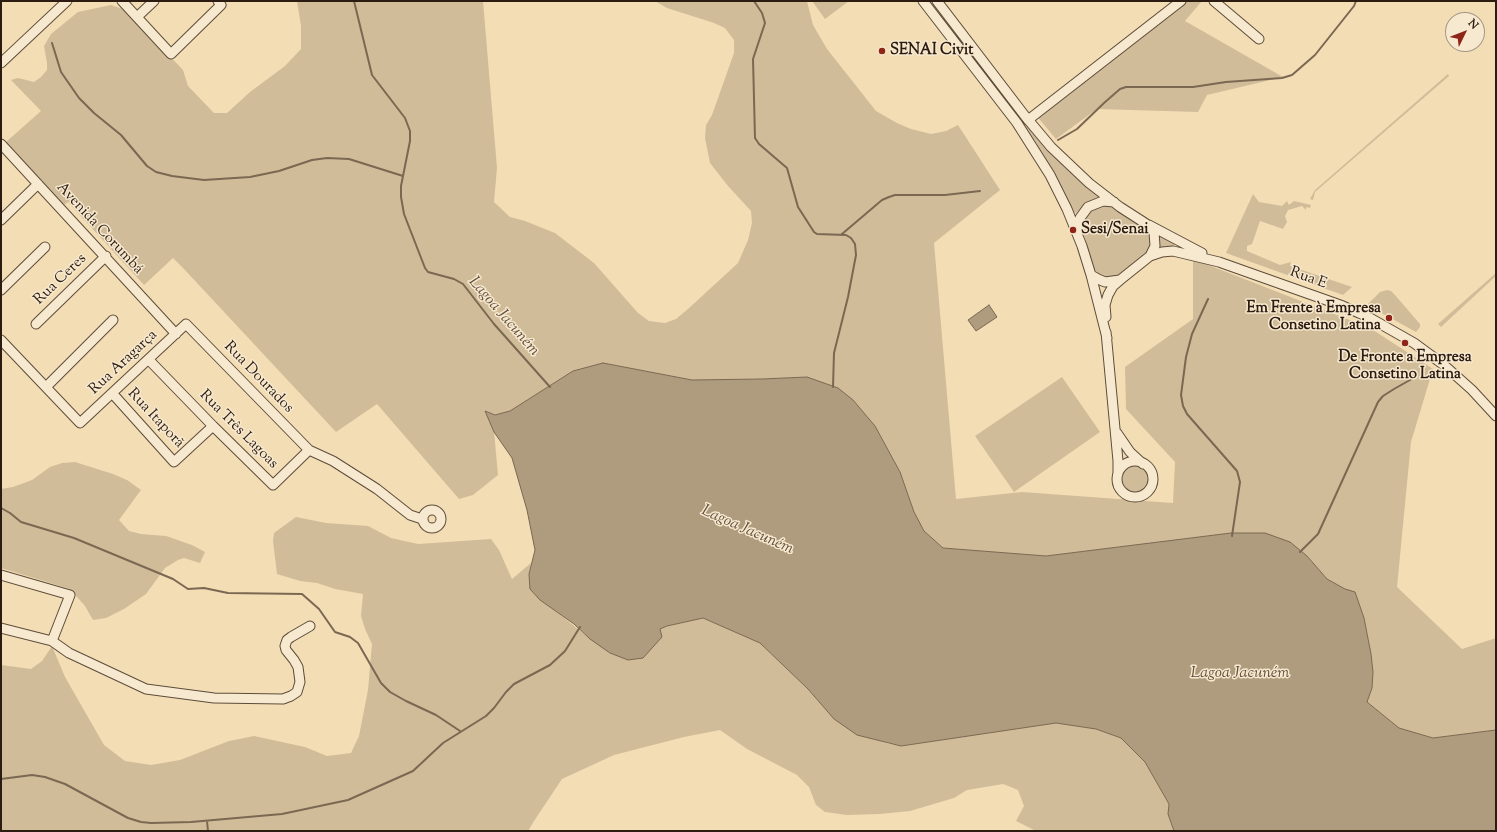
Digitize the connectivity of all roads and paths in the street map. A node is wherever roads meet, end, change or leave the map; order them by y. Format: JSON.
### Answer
{"nodes":[{"id":1,"x":67,"y":1,"type":"edge"},
{"id":2,"x":122,"y":1,"type":"edge"},
{"id":3,"x":154,"y":1,"type":"edge"},
{"id":4,"x":218,"y":1,"type":"edge"},
{"id":5,"x":924,"y":1,"type":"edge"},
{"id":6,"x":937,"y":1,"type":"edge"},
{"id":7,"x":1181,"y":1,"type":"edge"},
{"id":8,"x":1214,"y":1,"type":"edge"},
{"id":9,"x":137,"y":17,"type":"junction"},
{"id":10,"x":1259,"y":39,"type":"dead end"},
{"id":11,"x":1,"y":63,"type":"edge"},
{"id":12,"x":1028,"y":120,"type":"junction"},
{"id":13,"x":1,"y":144,"type":"edge"},
{"id":14,"x":38,"y":184,"type":"junction"},
{"id":15,"x":1114,"y":202,"type":"junction"},
{"id":16,"x":1,"y":220,"type":"edge"},
{"id":17,"x":1148,"y":225,"type":"junction"},
{"id":18,"x":1077,"y":231,"type":"junction"},
{"id":19,"x":45,"y":246,"type":"dead end"},
{"id":20,"x":106,"y":256,"type":"junction"},
{"id":21,"x":1150,"y":256,"type":"junction"},
{"id":22,"x":1219,"y":262,"type":"junction"},
{"id":23,"x":1091,"y":275,"type":"junction"},
{"id":24,"x":1120,"y":280,"type":"junction"},
{"id":25,"x":1,"y":290,"type":"edge"},
{"id":26,"x":113,"y":320,"type":"dead end"},
{"id":27,"x":36,"y":324,"type":"dead end"},
{"id":28,"x":186,"y":324,"type":"joint"},
{"id":29,"x":176,"y":334,"type":"junction"},
{"id":30,"x":1107,"y":338,"type":"junction"},
{"id":31,"x":1,"y":340,"type":"edge"},
{"id":32,"x":149,"y":360,"type":"junction"},
{"id":33,"x":46,"y":387,"type":"junction"},
{"id":34,"x":112,"y":394,"type":"junction"},
{"id":35,"x":1496,"y":416,"type":"edge"},
{"id":36,"x":213,"y":426,"type":"junction"},
{"id":37,"x":1115,"y":429,"type":"junction"},
{"id":38,"x":309,"y":450,"type":"junction"},
{"id":39,"x":1144,"y":465,"type":"junction"},
{"id":40,"x":1118,"y":474,"type":"junction"},
{"id":41,"x":422,"y":519,"type":"dead end"},
{"id":42,"x":1,"y":575,"type":"edge"},
{"id":43,"x":310,"y":626,"type":"dead end"},
{"id":44,"x":1,"y":628,"type":"edge"},
{"id":45,"x":52,"y":641,"type":"junction"}],
"edges":[{"from":1,"to":11,"type":"street"},
{"from":2,"to":9,"type":"street"},
{"from":3,"to":9,"type":"street"},
{"from":4,"to":9,"type":"street"},
{"from":5,"to":18,"type":"street"},
{"from":6,"to":12,"type":"street"},
{"from":7,"to":12,"type":"street"},
{"from":8,"to":10,"type":"street"},
{"from":12,"to":15,"type":"street"},
{"from":13,"to":14,"type":"street","name":"Avenida Corumbá"},
{"from":14,"to":16,"type":"street"},
{"from":14,"to":20,"type":"street","name":"Avenida Corumbá"},
{"from":15,"to":17,"type":"street"},
{"from":15,"to":18,"type":"street"},
{"from":17,"to":21,"type":"street"},
{"from":17,"to":22,"type":"street","name":"Rua E"},
{"from":18,"to":23,"type":"street"},
{"from":19,"to":25,"type":"street"},
{"from":20,"to":27,"type":"street","name":"Rua Ceres"},
{"from":20,"to":29,"type":"street","name":"Avenida Corumbá"},
{"from":21,"to":22,"type":"street","name":"Rua E"},
{"from":21,"to":24,"type":"street"},
{"from":22,"to":35,"type":"street","name":"Rua E"},
{"from":23,"to":24,"type":"street"},
{"from":23,"to":30,"type":"street"},
{"from":24,"to":30,"type":"street"},
{"from":26,"to":33,"type":"street"},
{"from":28,"to":29,"type":"street","name":"Rua Aragarça"},
{"from":28,"to":38,"type":"street","name":"Rua Dourados"},
{"from":29,"to":32,"type":"street","name":"Rua Aragarça"},
{"from":30,"to":37,"type":"street"},
{"from":31,"to":33,"type":"street"},
{"from":32,"to":34,"type":"street","name":"Rua Aragarça"},
{"from":32,"to":36,"type":"street","name":"Rua Três Lagoas"},
{"from":33,"to":34,"type":"street","name":"Rua Aragarça"},
{"from":34,"to":36,"type":"street","name":"Rua Itaporã"},
{"from":36,"to":38,"type":"street","name":"Rua Três Lagoas"},
{"from":37,"to":39,"type":"street"},
{"from":37,"to":40,"type":"street"},
{"from":38,"to":41,"type":"street"},
{"from":39,"to":40,"type":"street"},
{"from":39,"to":40,"type":"street"},
{"from":42,"to":45,"type":"street"},
{"from":43,"to":45,"type":"street"},
{"from":44,"to":45,"type":"street"}]}
